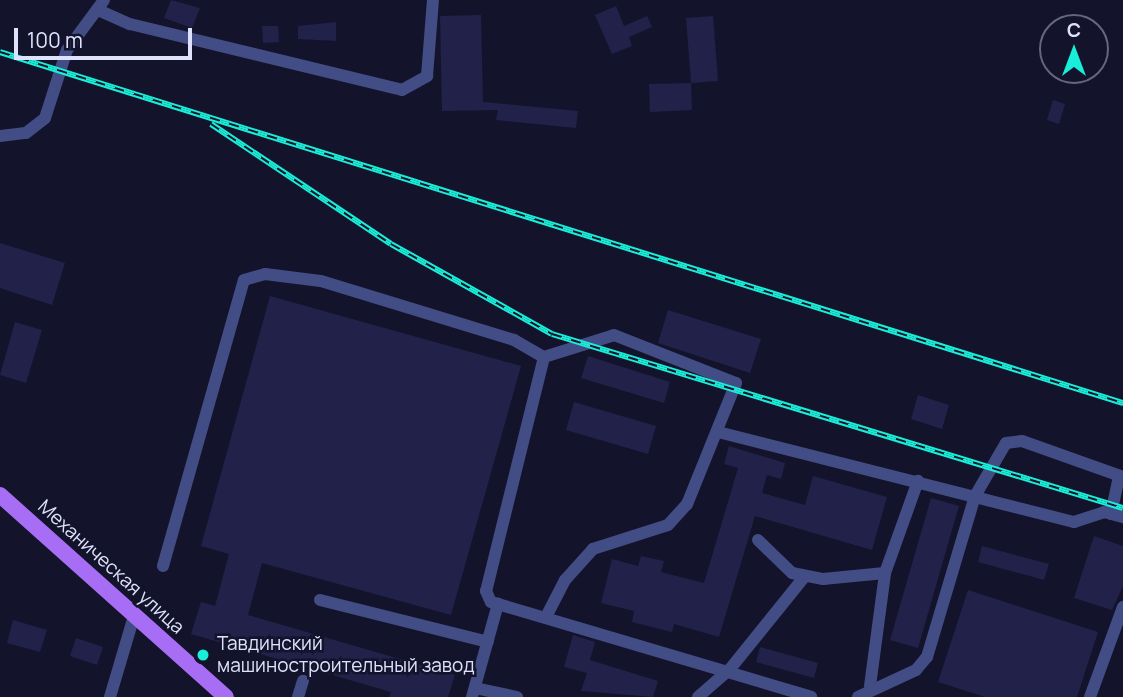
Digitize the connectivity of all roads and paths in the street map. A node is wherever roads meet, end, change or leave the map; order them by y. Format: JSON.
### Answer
{"nodes":[{"id":1,"x":433,"y":0,"type":"edge"},
{"id":2,"x":101,"y":5,"type":"edge"},
{"id":3,"x":0,"y":136,"type":"edge"},
{"id":4,"x":544,"y":357,"type":"junction"},
{"id":5,"x":718,"y":432,"type":"junction"},
{"id":6,"x":1121,"y":476,"type":"edge"},
{"id":7,"x":918,"y":481,"type":"junction"},
{"id":8,"x":0,"y":495,"type":"edge"},
{"id":9,"x":975,"y":496,"type":"junction"},
{"id":10,"x":1117,"y":516,"type":"edge"},
{"id":11,"x":758,"y":540,"type":"dead end"},
{"id":12,"x":163,"y":566,"type":"dead end"},
{"id":13,"x":885,"y":573,"type":"junction"},
{"id":14,"x":805,"y":576,"type":"junction"},
{"id":15,"x":320,"y":600,"type":"dead end"},
{"id":16,"x":499,"y":604,"type":"junction"},
{"id":17,"x":1123,"y":607,"type":"edge"},
{"id":18,"x":134,"y":616,"type":"junction"},
{"id":19,"x":546,"y":617,"type":"junction"},
{"id":20,"x":488,"y":642,"type":"junction"},
{"id":21,"x":730,"y":669,"type":"junction"},
{"id":22,"x":303,"y":681,"type":"dead end"},
{"id":23,"x":870,"y":686,"type":"junction"},
{"id":24,"x":473,"y":692,"type":"edge"},
{"id":25,"x":110,"y":697,"type":"edge"},
{"id":26,"x":226,"y":697,"type":"edge"},
{"id":27,"x":298,"y":697,"type":"edge"},
{"id":28,"x":517,"y":697,"type":"edge"},
{"id":29,"x":698,"y":697,"type":"edge"},
{"id":30,"x":811,"y":697,"type":"edge"},
{"id":31,"x":858,"y":697,"type":"edge"},
{"id":32,"x":1090,"y":697,"type":"edge"}],
"edges":[{"from":1,"to":2,"type":"street"},
{"from":2,"to":3,"type":"street"},
{"from":4,"to":5,"type":"street"},
{"from":4,"to":12,"type":"street"},
{"from":4,"to":16,"type":"street"},
{"from":5,"to":7,"type":"street"},
{"from":5,"to":19,"type":"street"},
{"from":6,"to":9,"type":"street"},
{"from":6,"to":10,"type":"street"},
{"from":7,"to":9,"type":"street"},
{"from":7,"to":13,"type":"street"},
{"from":8,"to":18,"type":"main road","name":"Механическая улица"},
{"from":9,"to":10,"type":"street"},
{"from":9,"to":23,"type":"street"},
{"from":11,"to":14,"type":"street"},
{"from":13,"to":14,"type":"street"},
{"from":13,"to":23,"type":"street"},
{"from":14,"to":21,"type":"street"},
{"from":15,"to":20,"type":"street"},
{"from":16,"to":19,"type":"street"},
{"from":16,"to":20,"type":"street"},
{"from":17,"to":32,"type":"street"},
{"from":18,"to":25,"type":"street"},
{"from":18,"to":26,"type":"main road","name":"Механическая улица"},
{"from":19,"to":21,"type":"street"},
{"from":20,"to":24,"type":"street"},
{"from":21,"to":29,"type":"street"},
{"from":21,"to":30,"type":"street"},
{"from":22,"to":27,"type":"street"},
{"from":23,"to":31,"type":"street"},
{"from":24,"to":28,"type":"street"}]}
